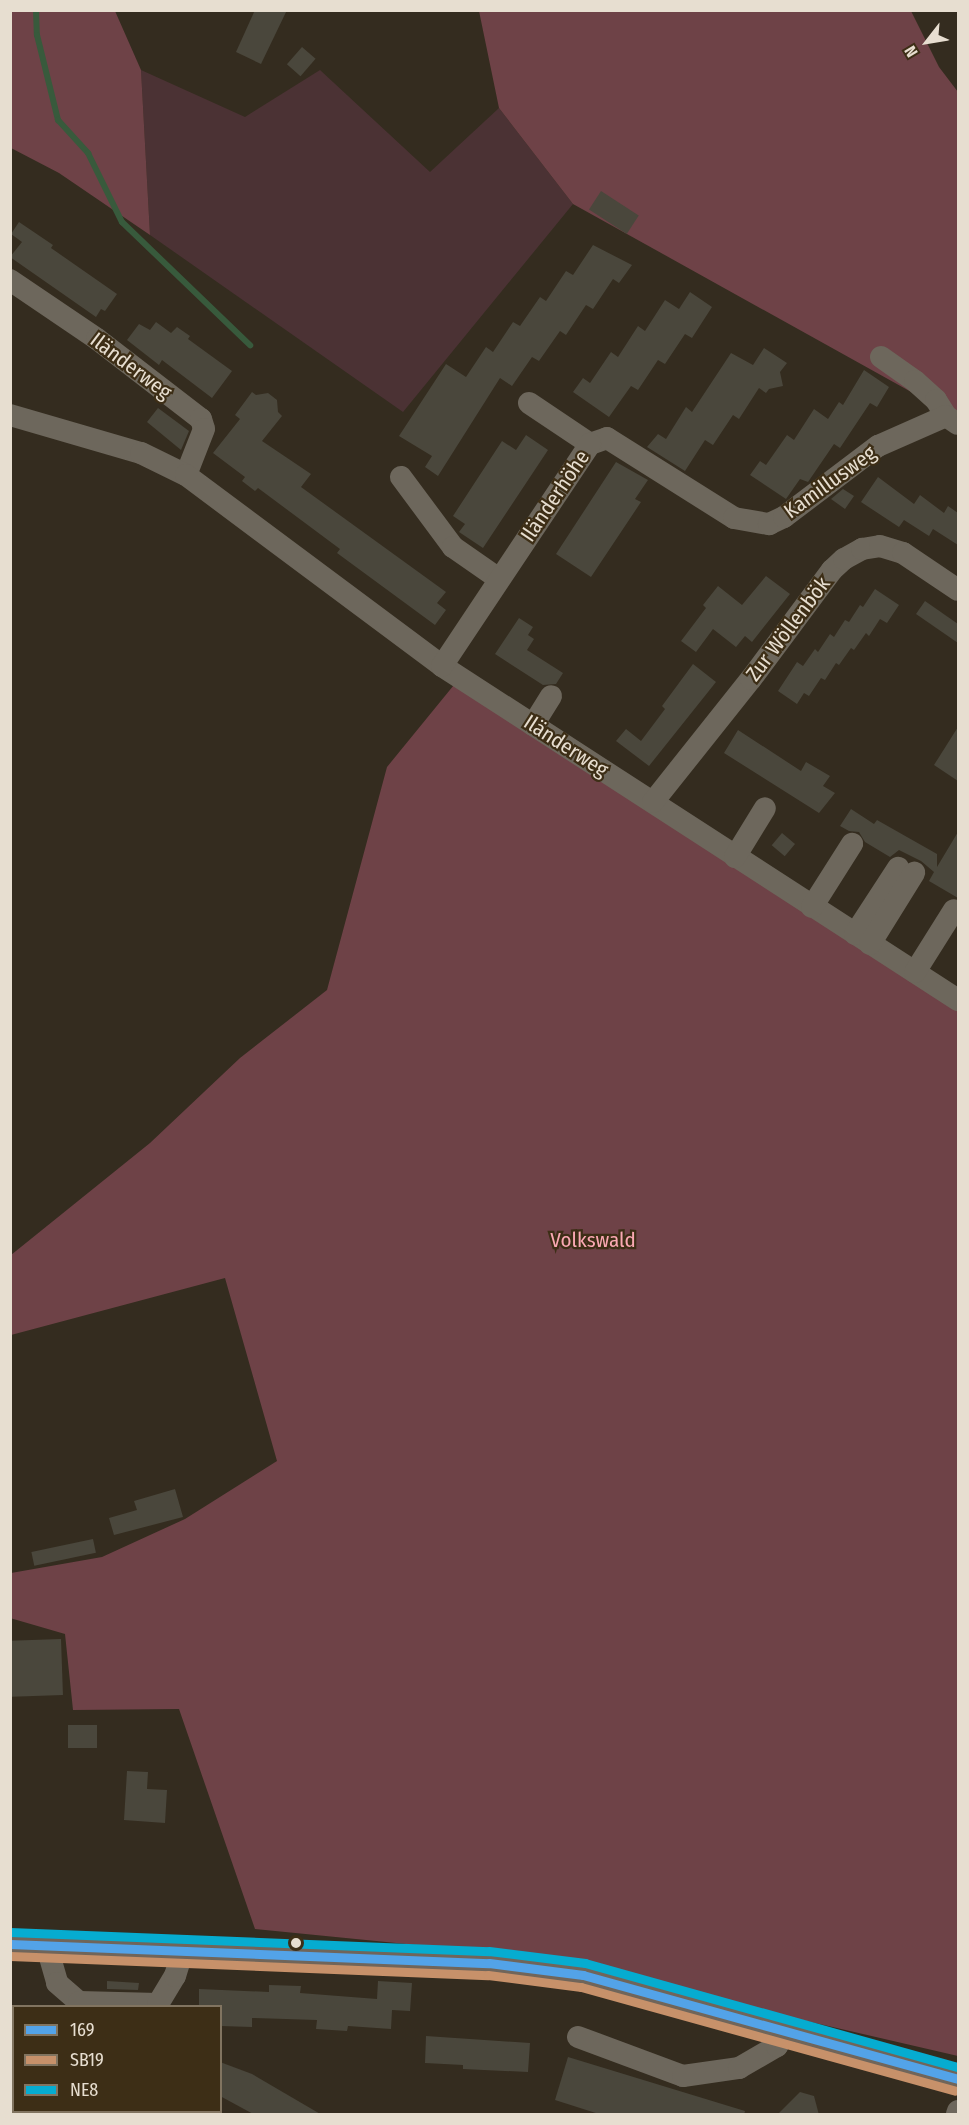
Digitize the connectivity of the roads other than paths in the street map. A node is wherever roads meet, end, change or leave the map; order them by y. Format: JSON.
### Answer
{"nodes":[{"id":1,"x":10,"y":280,"type":"edge"},
{"id":2,"x":881,"y":357,"type":"dead end"},
{"id":3,"x":529,"y":403,"type":"dead end"},
{"id":4,"x":10,"y":415,"type":"edge"},
{"id":5,"x":952,"y":420,"type":"edge"},
{"id":6,"x":590,"y":444,"type":"junction"},
{"id":7,"x":186,"y":475,"type":"junction"},
{"id":8,"x":401,"y":477,"type":"dead end"},
{"id":9,"x":499,"y":579,"type":"junction"},
{"id":10,"x":958,"y":590,"type":"edge"},
{"id":11,"x":442,"y":666,"type":"junction"},
{"id":12,"x":551,"y":696,"type":"dead end"},
{"id":13,"x":532,"y":725,"type":"junction"},
{"id":14,"x":652,"y":802,"type":"junction"},
{"id":15,"x":765,"y":808,"type":"dead end"},
{"id":16,"x":852,"y":844,"type":"dead end"},
{"id":17,"x":735,"y":857,"type":"junction"},
{"id":18,"x":906,"y":870,"type":"dead end"},
{"id":19,"x":812,"y":907,"type":"junction"},
{"id":20,"x":954,"y":910,"type":"dead end"},
{"id":21,"x":862,"y":939,"type":"junction"},
{"id":22,"x":915,"y":972,"type":"junction"},
{"id":23,"x":958,"y":1000,"type":"edge"},
{"id":24,"x":10,"y":1944,"type":"edge"},
{"id":25,"x":47,"y":1947,"type":"junction"},
{"id":26,"x":183,"y":1949,"type":"junction"},
{"id":27,"x":77,"y":2004,"type":"edge"},
{"id":28,"x":786,"y":2031,"type":"junction"},
{"id":29,"x":578,"y":2037,"type":"dead end"},
{"id":30,"x":958,"y":2079,"type":"edge"}],
"edges":[{"from":1,"to":7,"type":"street","name":"Iländerweg"},
{"from":2,"to":5,"type":"street","name":"Kamillusweg"},
{"from":3,"to":6,"type":"street","name":"Iländerhöhe"},
{"from":4,"to":7,"type":"street","name":"Iländerweg"},
{"from":5,"to":6,"type":"street","name":"Kamillusweg"},
{"from":6,"to":9,"type":"street","name":"Iländerhöhe"},
{"from":7,"to":11,"type":"street","name":"Iländerweg"},
{"from":8,"to":9,"type":"street"},
{"from":9,"to":11,"type":"street","name":"Iländerhöhe"},
{"from":10,"to":14,"type":"street","name":"Zur Wöllenbök"},
{"from":11,"to":13,"type":"street","name":"Iländerweg"},
{"from":12,"to":13,"type":"street"},
{"from":13,"to":14,"type":"street","name":"Iländerweg"},
{"from":14,"to":17,"type":"street","name":"Iländerweg"},
{"from":15,"to":17,"type":"street"},
{"from":16,"to":19,"type":"street"},
{"from":17,"to":19,"type":"street","name":"Iländerweg"},
{"from":18,"to":21,"type":"street"},
{"from":19,"to":21,"type":"street","name":"Iländerweg"},
{"from":20,"to":22,"type":"street"},
{"from":21,"to":22,"type":"street","name":"Iländerweg"},
{"from":22,"to":23,"type":"street","name":"Iländerweg"},
{"from":24,"to":25,"type":"main road"},
{"from":25,"to":26,"type":"main road"},
{"from":25,"to":27,"type":"street"},
{"from":26,"to":27,"type":"street"},
{"from":26,"to":28,"type":"main road"},
{"from":28,"to":29,"type":"street"},
{"from":28,"to":30,"type":"main road"}]}
